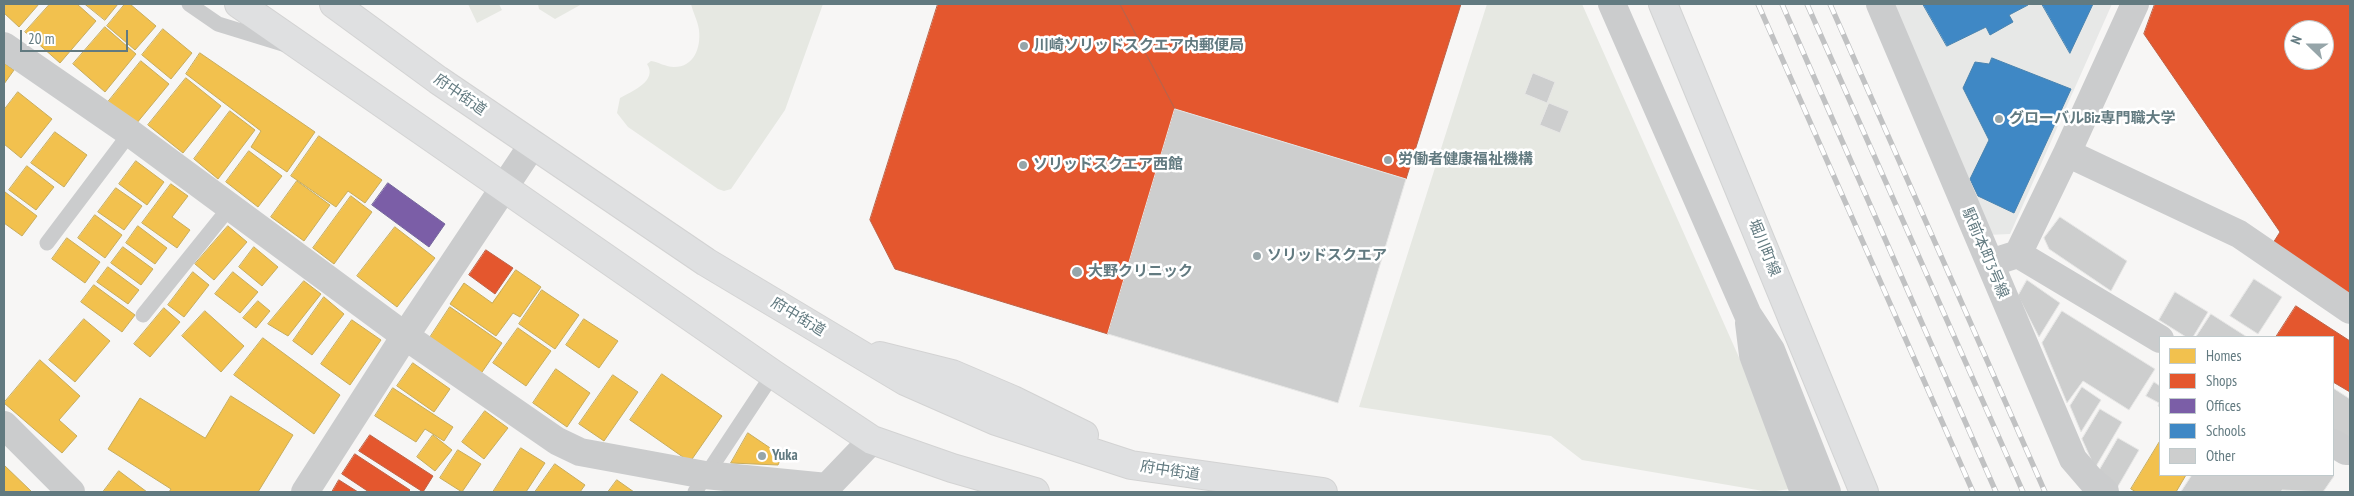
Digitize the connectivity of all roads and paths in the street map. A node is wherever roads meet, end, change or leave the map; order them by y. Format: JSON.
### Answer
{"nodes":[{"id":1,"x":189,"y":4,"type":"edge"},
{"id":2,"x":238,"y":4,"type":"edge"},
{"id":3,"x":1612,"y":4,"type":"edge"},
{"id":4,"x":1664,"y":4,"type":"edge"},
{"id":5,"x":1880,"y":4,"type":"edge"},
{"id":6,"x":2134,"y":4,"type":"edge"},
{"id":7,"x":345,"y":7,"type":"edge"},
{"id":8,"x":4,"y":46,"type":"edge"},
{"id":9,"x":304,"y":50,"type":"junction"},
{"id":10,"x":130,"y":133,"type":"junction"},
{"id":11,"x":533,"y":144,"type":"junction"},
{"id":12,"x":2067,"y":153,"type":"junction"},
{"id":13,"x":504,"y":189,"type":"junction"},
{"id":14,"x":230,"y":206,"type":"junction"},
{"id":15,"x":47,"y":243,"type":"dead end"},
{"id":16,"x":2018,"y":254,"type":"junction"},
{"id":17,"x":1990,"y":263,"type":"junction"},
{"id":18,"x":2350,"y":310,"type":"edge"},
{"id":19,"x":1748,"y":315,"type":"junction"},
{"id":20,"x":142,"y":316,"type":"dead end"},
{"id":21,"x":406,"y":336,"type":"junction"},
{"id":22,"x":2159,"y":338,"type":"edge"},
{"id":23,"x":773,"y":374,"type":"junction"},
{"id":24,"x":4,"y":425,"type":"edge"},
{"id":25,"x":872,"y":440,"type":"junction"},
{"id":26,"x":2334,"y":444,"type":"edge"},
{"id":27,"x":2350,"y":451,"type":"edge"},
{"id":28,"x":952,"y":468,"type":"junction"},
{"id":29,"x":700,"y":484,"type":"edge"},
{"id":30,"x":71,"y":492,"type":"edge"},
{"id":31,"x":305,"y":492,"type":"edge"},
{"id":32,"x":978,"y":492,"type":"edge"},
{"id":33,"x":1035,"y":492,"type":"edge"},
{"id":34,"x":1323,"y":492,"type":"edge"},
{"id":35,"x":1804,"y":492,"type":"edge"},
{"id":36,"x":1827,"y":492,"type":"edge"},
{"id":37,"x":1864,"y":492,"type":"edge"},
{"id":38,"x":2105,"y":492,"type":"edge"}],
"edges":[{"from":1,"to":9,"type":"lane"},
{"from":2,"to":9,"type":"main road"},
{"from":3,"to":19,"type":"street"},
{"from":4,"to":37,"type":"main road","name":"堀川町線"},
{"from":5,"to":17,"type":"street","name":"駅前本町3号線"},
{"from":6,"to":12,"type":"street"},
{"from":7,"to":11,"type":"main road","name":"府中街道"},
{"from":8,"to":10,"type":"street"},
{"from":9,"to":13,"type":"main road"},
{"from":10,"to":14,"type":"street"},
{"from":10,"to":15,"type":"lane"},
{"from":11,"to":13,"type":"street"},
{"from":11,"to":34,"type":"main road","name":"府中街道"},
{"from":12,"to":16,"type":"street"},
{"from":12,"to":18,"type":"street"},
{"from":13,"to":21,"type":"street"},
{"from":13,"to":23,"type":"main road"},
{"from":14,"to":20,"type":"lane"},
{"from":14,"to":21,"type":"street"},
{"from":16,"to":17,"type":"street"},
{"from":16,"to":22,"type":"street"},
{"from":17,"to":38,"type":"street","name":"駅前本町3号線"},
{"from":19,"to":35,"type":"street"},
{"from":19,"to":36,"type":"street"},
{"from":21,"to":29,"type":"street"},
{"from":21,"to":31,"type":"street"},
{"from":23,"to":25,"type":"main road"},
{"from":23,"to":29,"type":"lane"},
{"from":24,"to":30,"type":"street"},
{"from":25,"to":28,"type":"main road"},
{"from":25,"to":29,"type":"street"},
{"from":26,"to":27,"type":"street"},
{"from":28,"to":32,"type":"main road"},
{"from":28,"to":33,"type":"main road"}]}
